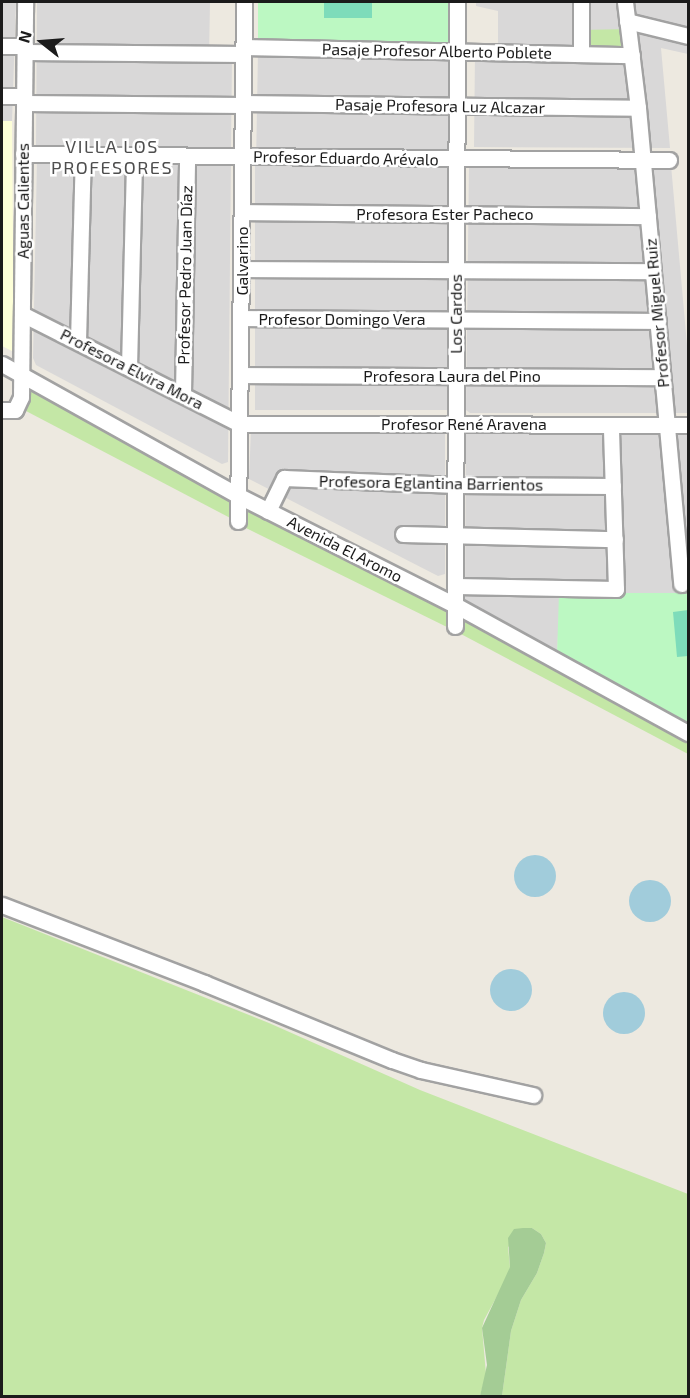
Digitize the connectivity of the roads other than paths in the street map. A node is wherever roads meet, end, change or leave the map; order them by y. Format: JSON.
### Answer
{"nodes":[{"id":1,"x":26,"y":2,"type":"edge"},
{"id":2,"x":244,"y":2,"type":"edge"},
{"id":3,"x":457,"y":2,"type":"edge"},
{"id":4,"x":581,"y":2,"type":"edge"},
{"id":5,"x":625,"y":2,"type":"edge"},
{"id":6,"x":627,"y":21,"type":"junction"},
{"id":7,"x":688,"y":36,"type":"edge"},
{"id":8,"x":2,"y":46,"type":"edge"},
{"id":9,"x":25,"y":49,"type":"junction"},
{"id":10,"x":631,"y":49,"type":"junction"},
{"id":11,"x":243,"y":50,"type":"junction"},
{"id":12,"x":457,"y":52,"type":"junction"},
{"id":13,"x":581,"y":54,"type":"junction"},
{"id":14,"x":2,"y":96,"type":"edge"},
{"id":15,"x":24,"y":100,"type":"junction"},
{"id":16,"x":242,"y":104,"type":"junction"},
{"id":17,"x":457,"y":106,"type":"junction"},
{"id":18,"x":638,"y":108,"type":"junction"},
{"id":19,"x":23,"y":154,"type":"junction"},
{"id":20,"x":82,"y":155,"type":"junction"},
{"id":21,"x":134,"y":156,"type":"junction"},
{"id":22,"x":186,"y":156,"type":"junction"},
{"id":23,"x":242,"y":157,"type":"junction"},
{"id":24,"x":457,"y":159,"type":"junction"},
{"id":25,"x":669,"y":160,"type":"dead end"},
{"id":26,"x":643,"y":162,"type":"junction"},
{"id":27,"x":242,"y":212,"type":"junction"},
{"id":28,"x":457,"y":214,"type":"junction"},
{"id":29,"x":648,"y":216,"type":"junction"},
{"id":30,"x":242,"y":269,"type":"junction"},
{"id":31,"x":457,"y":270,"type":"junction"},
{"id":32,"x":653,"y":271,"type":"junction"},
{"id":33,"x":24,"y":315,"type":"junction"},
{"id":34,"x":242,"y":318,"type":"junction"},
{"id":35,"x":456,"y":320,"type":"junction"},
{"id":36,"x":658,"y":321,"type":"junction"},
{"id":37,"x":78,"y":342,"type":"junction"},
{"id":38,"x":2,"y":364,"type":"edge"},
{"id":39,"x":129,"y":367,"type":"junction"},
{"id":40,"x":21,"y":375,"type":"junction"},
{"id":41,"x":241,"y":375,"type":"junction"},
{"id":42,"x":456,"y":376,"type":"junction"},
{"id":43,"x":662,"y":377,"type":"junction"},
{"id":44,"x":183,"y":393,"type":"junction"},
{"id":45,"x":2,"y":410,"type":"edge"},
{"id":46,"x":240,"y":424,"type":"junction"},
{"id":47,"x":456,"y":424,"type":"junction"},
{"id":48,"x":688,"y":425,"type":"edge"},
{"id":49,"x":611,"y":426,"type":"junction"},
{"id":50,"x":667,"y":426,"type":"junction"},
{"id":51,"x":456,"y":485,"type":"junction"},
{"id":52,"x":613,"y":486,"type":"junction"},
{"id":53,"x":237,"y":495,"type":"junction"},
{"id":54,"x":268,"y":511,"type":"junction"},
{"id":55,"x":238,"y":521,"type":"dead end"},
{"id":56,"x":403,"y":534,"type":"dead end"},
{"id":57,"x":456,"y":537,"type":"junction"},
{"id":58,"x":615,"y":539,"type":"junction"},
{"id":59,"x":681,"y":584,"type":"dead end"},
{"id":60,"x":456,"y":586,"type":"junction"},
{"id":61,"x":456,"y":605,"type":"junction"},
{"id":62,"x":455,"y":626,"type":"dead end"},
{"id":63,"x":688,"y":733,"type":"edge"},
{"id":64,"x":2,"y":906,"type":"edge"},
{"id":65,"x":533,"y":1095,"type":"dead end"}],
"edges":[{"from":1,"to":9,"type":"street","name":"Aguas Calientes"},
{"from":2,"to":11,"type":"street","name":"Galvarino"},
{"from":3,"to":12,"type":"street","name":"Los Cardos"},
{"from":4,"to":13,"type":"street"},
{"from":5,"to":6,"type":"street","name":"Profesor Miguel Ruiz"},
{"from":6,"to":7,"type":"street"},
{"from":6,"to":10,"type":"street","name":"Profesor Miguel Ruiz"},
{"from":8,"to":9,"type":"street","name":"Pasaje Profesor Alberto Poblete"},
{"from":9,"to":11,"type":"street","name":"Pasaje Profesor Alberto Poblete"},
{"from":9,"to":15,"type":"street","name":"Aguas Calientes"},
{"from":10,"to":13,"type":"street","name":"Pasaje Profesor Alberto Poblete"},
{"from":10,"to":18,"type":"street","name":"Profesor Miguel Ruiz"},
{"from":11,"to":12,"type":"street","name":"Pasaje Profesor Alberto Poblete"},
{"from":11,"to":16,"type":"street","name":"Galvarino"},
{"from":12,"to":13,"type":"street","name":"Pasaje Profesor Alberto Poblete"},
{"from":12,"to":17,"type":"street","name":"Los Cardos"},
{"from":14,"to":15,"type":"street","name":"Pasaje Profesora Luz Alcazar"},
{"from":15,"to":16,"type":"street","name":"Pasaje Profesora Luz Alcazar"},
{"from":15,"to":19,"type":"street","name":"Aguas Calientes"},
{"from":16,"to":17,"type":"street","name":"Pasaje Profesora Luz Alcazar"},
{"from":16,"to":23,"type":"street","name":"Galvarino"},
{"from":17,"to":18,"type":"street","name":"Pasaje Profesora Luz Alcazar"},
{"from":17,"to":24,"type":"street","name":"Los Cardos"},
{"from":18,"to":26,"type":"street","name":"Profesor Miguel Ruiz"},
{"from":19,"to":20,"type":"street","name":"Profesor Eduardo Arévalo"},
{"from":19,"to":33,"type":"street","name":"Aguas Calientes"},
{"from":20,"to":21,"type":"street","name":"Profesor Eduardo Arévalo"},
{"from":20,"to":37,"type":"street"},
{"from":21,"to":22,"type":"street","name":"Profesor Eduardo Arévalo"},
{"from":21,"to":39,"type":"street"},
{"from":22,"to":23,"type":"street","name":"Profesor Eduardo Arévalo"},
{"from":22,"to":44,"type":"street","name":"Profesor Pedro Juan Díaz"},
{"from":23,"to":24,"type":"street","name":"Profesor Eduardo Arévalo"},
{"from":23,"to":27,"type":"street","name":"Galvarino"},
{"from":24,"to":26,"type":"street","name":"Profesor Eduardo Arévalo"},
{"from":24,"to":28,"type":"street","name":"Los Cardos"},
{"from":25,"to":26,"type":"street","name":"Profesor Eduardo Arévalo"},
{"from":26,"to":29,"type":"street","name":"Profesor Miguel Ruiz"},
{"from":27,"to":28,"type":"street","name":"Profesora Ester Pacheco"},
{"from":27,"to":30,"type":"street","name":"Galvarino"},
{"from":28,"to":29,"type":"street","name":"Profesora Ester Pacheco"},
{"from":28,"to":31,"type":"street","name":"Los Cardos"},
{"from":29,"to":32,"type":"street","name":"Profesor Miguel Ruiz"},
{"from":30,"to":31,"type":"street"},
{"from":30,"to":34,"type":"street","name":"Galvarino"},
{"from":31,"to":32,"type":"street"},
{"from":31,"to":35,"type":"street","name":"Los Cardos"},
{"from":32,"to":36,"type":"street","name":"Profesor Miguel Ruiz"},
{"from":33,"to":37,"type":"street","name":"Profesora Elvira Mora"},
{"from":33,"to":40,"type":"street","name":"Aguas Calientes"},
{"from":34,"to":35,"type":"street","name":"Profesor Domingo Vera"},
{"from":34,"to":41,"type":"street","name":"Galvarino"},
{"from":35,"to":36,"type":"street","name":"Profesor Domingo Vera"},
{"from":35,"to":42,"type":"street","name":"Los Cardos"},
{"from":36,"to":43,"type":"street","name":"Profesor Miguel Ruiz"},
{"from":37,"to":39,"type":"street","name":"Profesora Elvira Mora"},
{"from":38,"to":40,"type":"street","name":"Avenida El Aromo"},
{"from":39,"to":44,"type":"street","name":"Profesora Elvira Mora"},
{"from":40,"to":45,"type":"street","name":"Aguas Calientes"},
{"from":40,"to":53,"type":"street","name":"Avenida El Aromo"},
{"from":41,"to":42,"type":"street","name":"Profesora Laura del Pino"},
{"from":41,"to":46,"type":"street","name":"Galvarino"},
{"from":42,"to":43,"type":"street","name":"Profesora Laura del Pino"},
{"from":42,"to":47,"type":"street","name":"Los Cardos"},
{"from":43,"to":50,"type":"street","name":"Profesor Miguel Ruiz"},
{"from":44,"to":46,"type":"street","name":"Profesora Elvira Mora"},
{"from":46,"to":47,"type":"street","name":"Profesor René Aravena"},
{"from":46,"to":53,"type":"street","name":"Galvarino"},
{"from":47,"to":49,"type":"street","name":"Profesor René Aravena"},
{"from":47,"to":51,"type":"street","name":"Los Cardos"},
{"from":48,"to":50,"type":"street","name":"Profesor René Aravena"},
{"from":49,"to":50,"type":"street","name":"Profesor René Aravena"},
{"from":49,"to":52,"type":"street"},
{"from":50,"to":59,"type":"street","name":"Profesor Miguel Ruiz"},
{"from":51,"to":52,"type":"street","name":"Profesora Eglantina Barrientos"},
{"from":51,"to":54,"type":"street","name":"Profesora Eglantina Barrientos"},
{"from":51,"to":57,"type":"street","name":"Los Cardos"},
{"from":52,"to":58,"type":"street"},
{"from":53,"to":54,"type":"street","name":"Avenida El Aromo"},
{"from":53,"to":55,"type":"street","name":"Galvarino"},
{"from":54,"to":61,"type":"street","name":"Avenida El Aromo"},
{"from":56,"to":57,"type":"street"},
{"from":57,"to":58,"type":"street"},
{"from":57,"to":60,"type":"street","name":"Los Cardos"},
{"from":58,"to":60,"type":"street"},
{"from":60,"to":61,"type":"street","name":"Los Cardos"},
{"from":61,"to":62,"type":"street","name":"Los Cardos"},
{"from":61,"to":63,"type":"street","name":"Avenida El Aromo"},
{"from":64,"to":65,"type":"street"}]}
